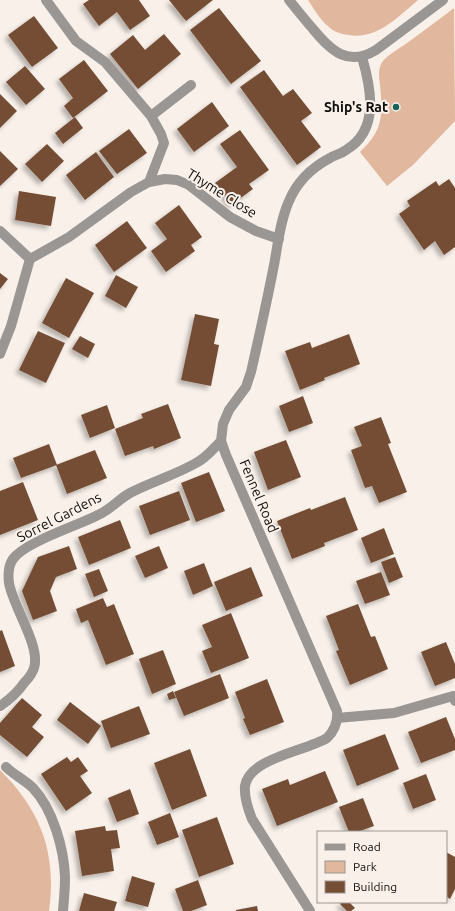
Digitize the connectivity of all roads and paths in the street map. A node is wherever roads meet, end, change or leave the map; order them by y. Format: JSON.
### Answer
{"nodes":[{"id":1,"x":46,"y":0,"type":"edge"},
{"id":2,"x":289,"y":0,"type":"edge"},
{"id":3,"x":442,"y":0,"type":"edge"},
{"id":4,"x":362,"y":57,"type":"junction"},
{"id":5,"x":191,"y":85,"type":"dead end"},
{"id":6,"x":151,"y":116,"type":"junction"},
{"id":7,"x":149,"y":182,"type":"junction"},
{"id":8,"x":0,"y":231,"type":"edge"},
{"id":9,"x":279,"y":239,"type":"junction"},
{"id":10,"x":30,"y":259,"type":"junction"},
{"id":11,"x":0,"y":354,"type":"edge"},
{"id":12,"x":221,"y":441,"type":"junction"},
{"id":13,"x":455,"y":701,"type":"edge"},
{"id":14,"x":0,"y":706,"type":"edge"},
{"id":15,"x":337,"y":718,"type":"junction"},
{"id":16,"x":6,"y":767,"type":"dead end"},
{"id":17,"x":63,"y":911,"type":"edge"},
{"id":18,"x":310,"y":911,"type":"edge"}],
"edges":[{"from":1,"to":6,"type":"street"},
{"from":2,"to":4,"type":"street"},
{"from":3,"to":4,"type":"street"},
{"from":4,"to":9,"type":"street"},
{"from":5,"to":6,"type":"street"},
{"from":6,"to":7,"type":"street"},
{"from":7,"to":9,"type":"street","name":"Thyme Close"},
{"from":7,"to":10,"type":"street","name":"Thyme Close"},
{"from":8,"to":10,"type":"street"},
{"from":9,"to":12,"type":"street"},
{"from":10,"to":11,"type":"street"},
{"from":12,"to":14,"type":"street","name":"Sorrel Gardens"},
{"from":12,"to":15,"type":"street","name":"Fennel Road"},
{"from":13,"to":15,"type":"street"},
{"from":15,"to":18,"type":"street"},
{"from":16,"to":17,"type":"street"}]}
